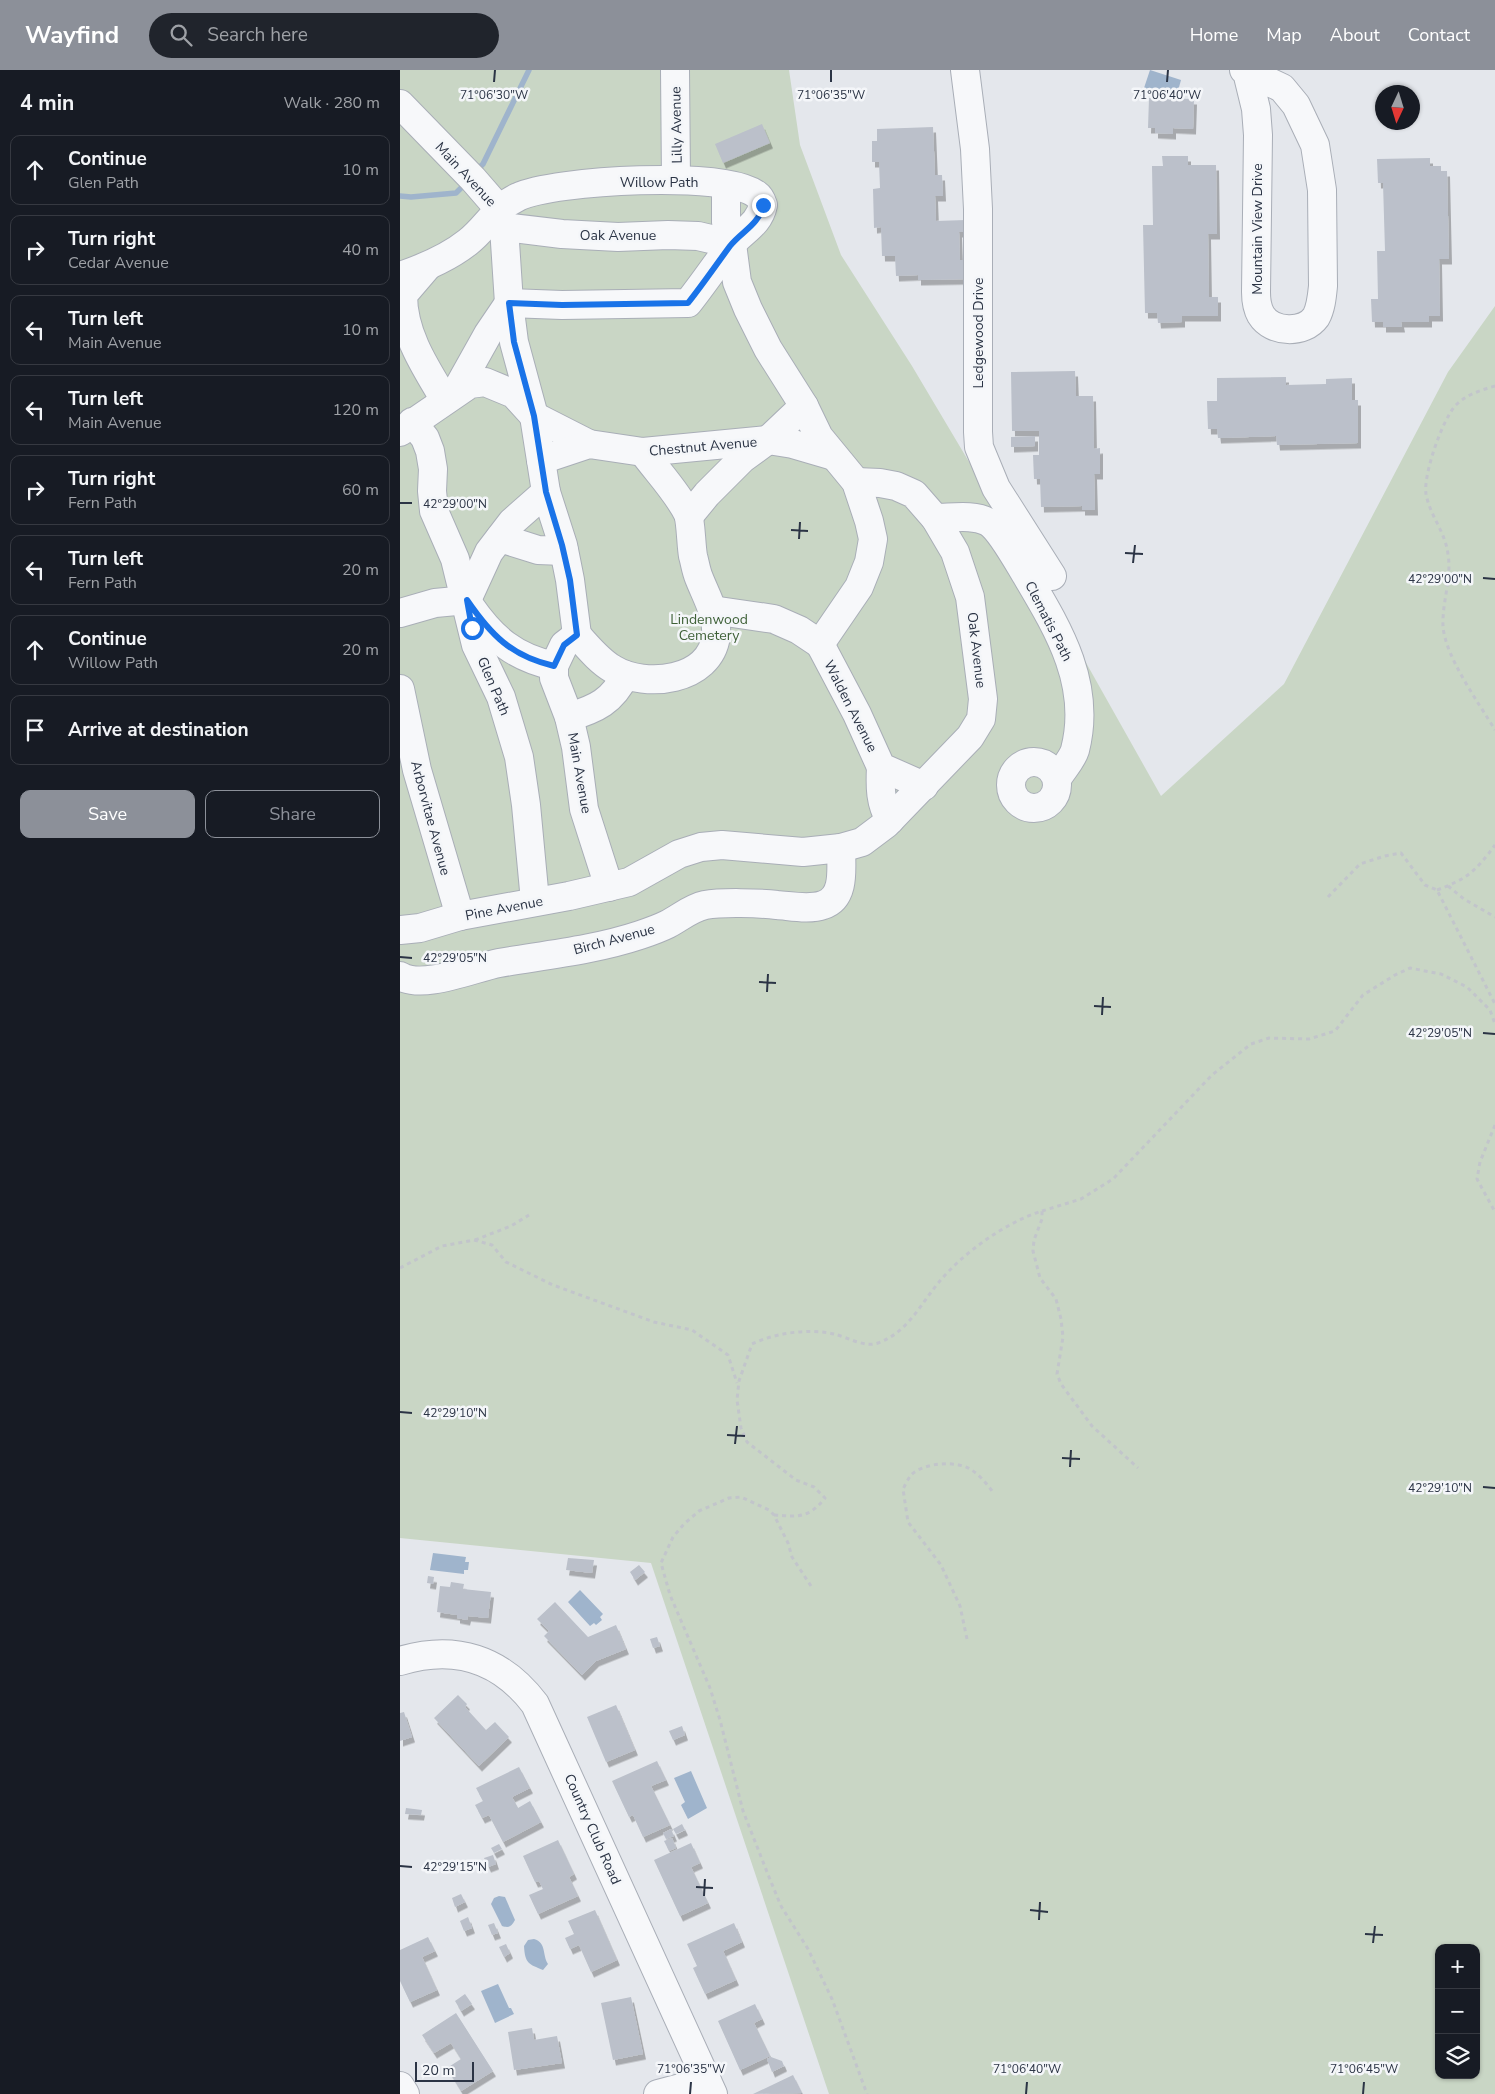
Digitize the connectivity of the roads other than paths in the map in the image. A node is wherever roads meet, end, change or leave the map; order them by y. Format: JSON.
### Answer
{"nodes":[{"id":1,"x":675,"y":70,"type":"edge"},
{"id":2,"x":965,"y":70,"type":"edge"},
{"id":3,"x":1246,"y":71,"type":"edge"},
{"id":4,"x":400,"y":104,"type":"edge"},
{"id":5,"x":676,"y":180,"type":"junction"},
{"id":6,"x":726,"y":184,"type":"junction"},
{"id":7,"x":502,"y":218,"type":"junction"},
{"id":8,"x":732,"y":244,"type":"junction"},
{"id":9,"x":428,"y":266,"type":"junction"},
{"id":10,"x":400,"y":276,"type":"edge"},
{"id":11,"x":509,"y":303,"type":"junction"},
{"id":12,"x":450,"y":396,"type":"junction"},
{"id":13,"x":804,"y":406,"type":"junction"},
{"id":14,"x":534,"y":416,"type":"junction"},
{"id":15,"x":406,"y":427,"type":"edge"},
{"id":16,"x":768,"y":440,"type":"junction"},
{"id":17,"x":589,"y":444,"type":"junction"},
{"id":18,"x":643,"y":452,"type":"junction"},
{"id":19,"x":834,"y":456,"type":"junction"},
{"id":20,"x":541,"y":460,"type":"junction"},
{"id":21,"x":856,"y":482,"type":"junction"},
{"id":22,"x":546,"y":492,"type":"junction"},
{"id":23,"x":689,"y":516,"type":"junction"},
{"id":24,"x":935,"y":518,"type":"junction"},
{"id":25,"x":500,"y":538,"type":"junction"},
{"id":26,"x":564,"y":551,"type":"junction"},
{"id":27,"x":1052,"y":576,"type":"dead end"},
{"id":28,"x":467,"y":600,"type":"junction"},
{"id":29,"x":712,"y":610,"type":"junction"},
{"id":30,"x":404,"y":618,"type":"edge"},
{"id":31,"x":577,"y":635,"type":"junction"},
{"id":32,"x":820,"y":644,"type":"junction"},
{"id":33,"x":554,"y":666,"type":"junction"},
{"id":34,"x":625,"y":675,"type":"junction"},
{"id":35,"x":400,"y":689,"type":"edge"},
{"id":36,"x":569,"y":717,"type":"junction"},
{"id":37,"x":882,"y":768,"type":"junction"},
{"id":38,"x":1057,"y":779,"type":"dead end"},
{"id":39,"x":924,"y":786,"type":"junction"},
{"id":40,"x":890,"y":820,"type":"junction"},
{"id":41,"x":841,"y":848,"type":"junction"},
{"id":42,"x":609,"y":887,"type":"junction"},
{"id":43,"x":536,"y":901,"type":"junction"},
{"id":44,"x":460,"y":916,"type":"junction"},
{"id":45,"x":400,"y":930,"type":"edge"},
{"id":46,"x":400,"y":976,"type":"edge"},
{"id":47,"x":400,"y":1662,"type":"edge"},
{"id":48,"x":400,"y":2086,"type":"edge"},
{"id":49,"x":710,"y":2088,"type":"edge"},
{"id":50,"x":405,"y":2094,"type":"edge"},
{"id":51,"x":658,"y":2094,"type":"edge"}],
"edges":[{"from":1,"to":5,"type":"street","name":"Lilly Avenue"},
{"from":2,"to":27,"type":"street","name":"Ledgewood Drive"},
{"from":3,"to":3,"type":"street","name":"Mountain View Drive"},
{"from":4,"to":7,"type":"street","name":"Main Avenue"},
{"from":5,"to":6,"type":"street","name":"Willow Path"},
{"from":5,"to":7,"type":"street","name":"Willow Path"},
{"from":6,"to":8,"type":"street"},
{"from":6,"to":8,"type":"street","name":"Willow Path"},
{"from":7,"to":8,"type":"street","name":"Oak Avenue"},
{"from":7,"to":9,"type":"street"},
{"from":7,"to":11,"type":"street"},
{"from":8,"to":11,"type":"street"},
{"from":8,"to":13,"type":"street"},
{"from":9,"to":10,"type":"street"},
{"from":9,"to":12,"type":"street"},
{"from":11,"to":12,"type":"street"},
{"from":11,"to":14,"type":"street"},
{"from":12,"to":14,"type":"street"},
{"from":12,"to":15,"type":"street"},
{"from":13,"to":16,"type":"street","name":"Chestnut Avenue"},
{"from":13,"to":19,"type":"street"},
{"from":14,"to":17,"type":"street","name":"Chestnut Avenue"},
{"from":14,"to":20,"type":"street"},
{"from":15,"to":28,"type":"street","name":"Glen Path"},
{"from":16,"to":18,"type":"street","name":"Chestnut Avenue"},
{"from":16,"to":19,"type":"street"},
{"from":16,"to":23,"type":"street"},
{"from":17,"to":18,"type":"street","name":"Chestnut Avenue"},
{"from":17,"to":20,"type":"street","name":"Chestnut Avenue"},
{"from":18,"to":23,"type":"street"},
{"from":19,"to":21,"type":"street"},
{"from":20,"to":22,"type":"street"},
{"from":21,"to":24,"type":"street","name":"Oak Avenue"},
{"from":21,"to":32,"type":"street","name":"Walden Avenue"},
{"from":22,"to":25,"type":"street"},
{"from":22,"to":26,"type":"street"},
{"from":23,"to":29,"type":"street"},
{"from":24,"to":38,"type":"street","name":"Clematis Path"},
{"from":24,"to":39,"type":"street","name":"Oak Avenue"},
{"from":25,"to":26,"type":"street"},
{"from":25,"to":28,"type":"street"},
{"from":26,"to":31,"type":"street"},
{"from":28,"to":30,"type":"street"},
{"from":28,"to":33,"type":"street"},
{"from":28,"to":43,"type":"street","name":"Glen Path"},
{"from":29,"to":32,"type":"street","name":"Walden Avenue"},
{"from":29,"to":34,"type":"street"},
{"from":31,"to":33,"type":"street"},
{"from":31,"to":34,"type":"street"},
{"from":32,"to":37,"type":"street","name":"Walden Avenue"},
{"from":33,"to":36,"type":"street","name":"Main Avenue"},
{"from":34,"to":36,"type":"street","name":"Main Avenue"},
{"from":35,"to":44,"type":"street","name":"Arborvitae Avenue"},
{"from":36,"to":42,"type":"street","name":"Main Avenue"},
{"from":37,"to":39,"type":"street","name":"Walden Avenue"},
{"from":37,"to":40,"type":"street","name":"Walden Avenue"},
{"from":39,"to":40,"type":"street","name":"Oak Avenue"},
{"from":40,"to":41,"type":"street","name":"Oak Avenue"},
{"from":41,"to":42,"type":"street","name":"Oak Avenue"},
{"from":41,"to":46,"type":"street","name":"Birch Avenue"},
{"from":42,"to":43,"type":"street","name":"Pine Avenue"},
{"from":43,"to":44,"type":"street","name":"Pine Avenue"},
{"from":44,"to":45,"type":"street","name":"Pine Avenue"},
{"from":47,"to":49,"type":"street","name":"Country Club Road"},
{"from":48,"to":50,"type":"street"},
{"from":49,"to":51,"type":"street"}]}
